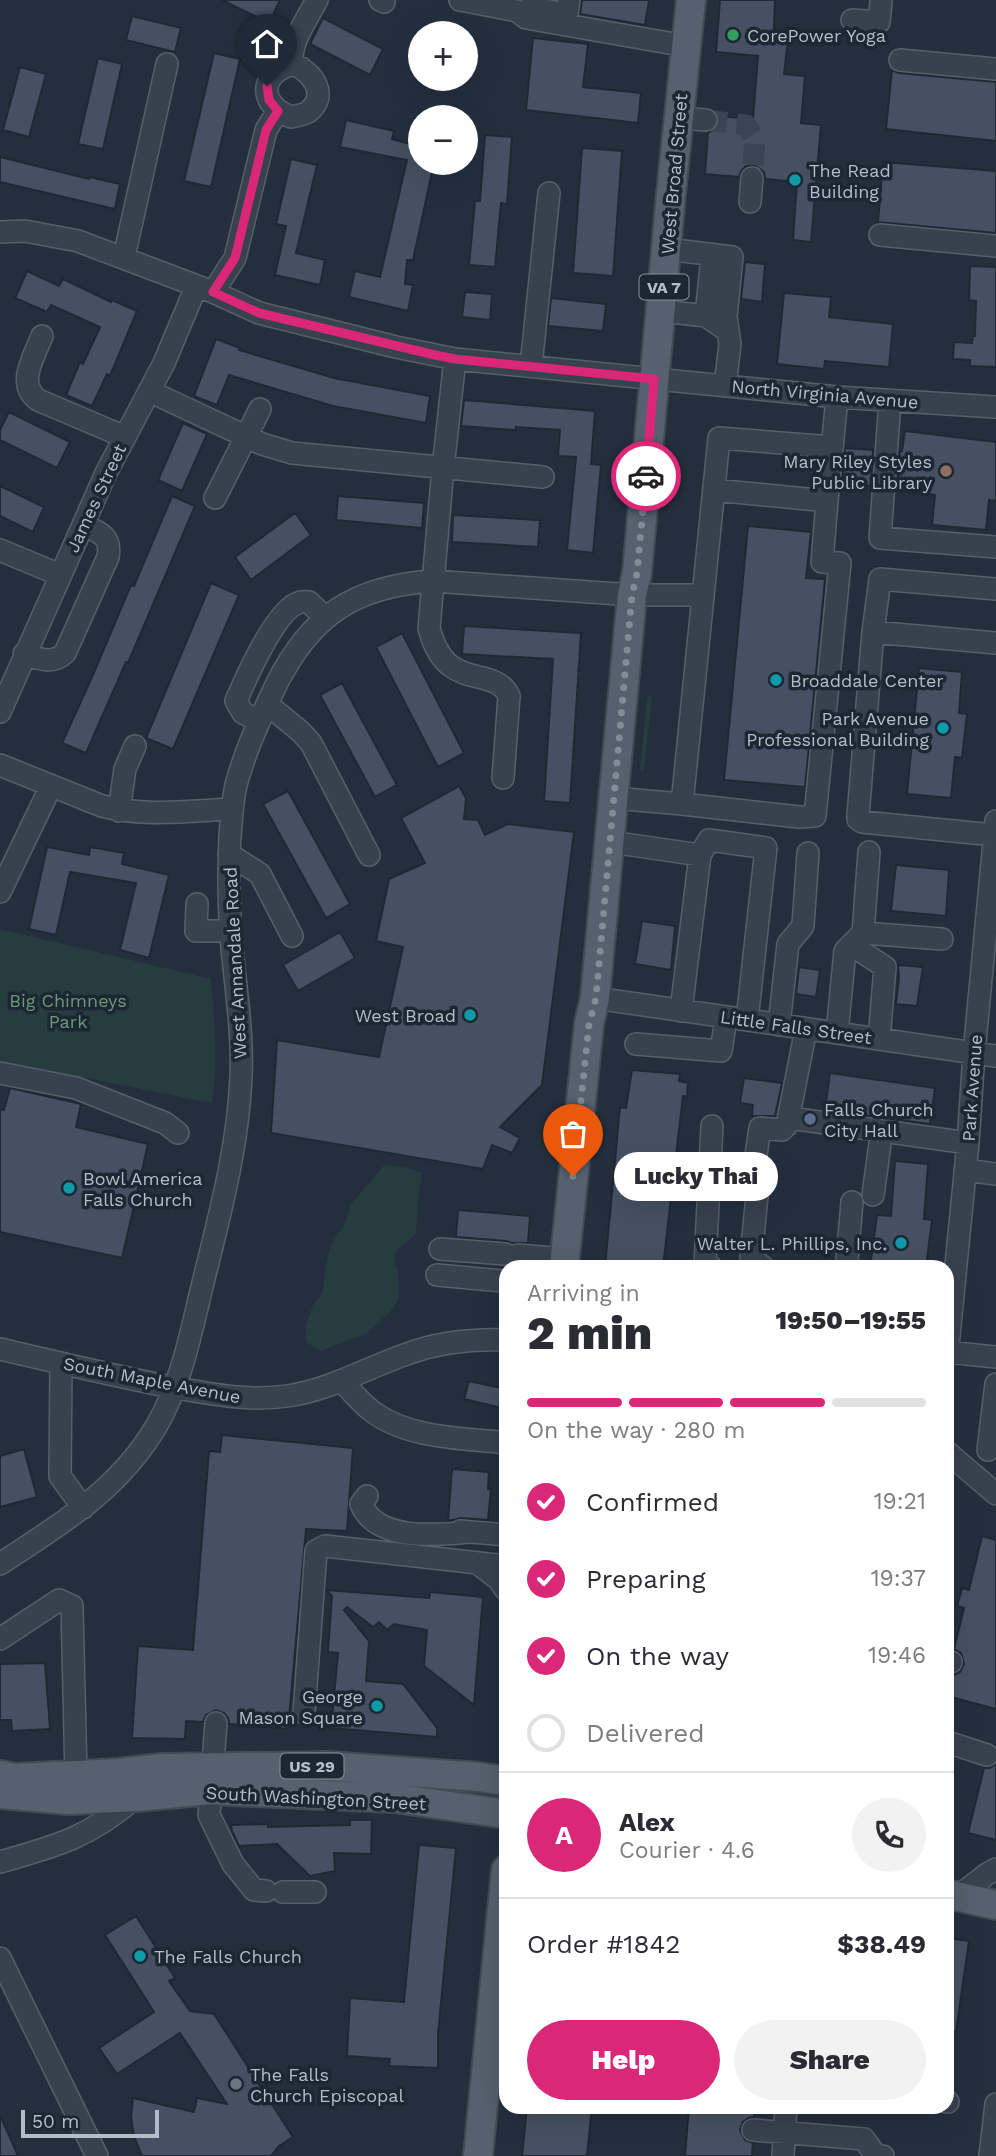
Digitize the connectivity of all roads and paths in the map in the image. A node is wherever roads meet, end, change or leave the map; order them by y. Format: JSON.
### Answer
{"nodes":[{"id":1,"x":317,"y":0,"type":"edge"},
{"id":2,"x":460,"y":0,"type":"edge"},
{"id":3,"x":533,"y":0,"type":"edge"},
{"id":4,"x":569,"y":0,"type":"edge"},
{"id":5,"x":691,"y":0,"type":"edge"},
{"id":6,"x":881,"y":2,"type":"dead end"},
{"id":7,"x":852,"y":20,"type":"dead end"},
{"id":8,"x":686,"y":46,"type":"junction"},
{"id":9,"x":900,"y":60,"type":"dead end"},
{"id":10,"x":167,"y":64,"type":"dead end"},
{"id":11,"x":292,"y":64,"type":"junction"},
{"id":12,"x":996,"y":69,"type":"edge"},
{"id":13,"x":278,"y":111,"type":"junction"},
{"id":14,"x":752,"y":178,"type":"tunnel mouth"},
{"id":15,"x":549,"y":193,"type":"dead end"},
{"id":16,"x":750,"y":202,"type":"dead end"},
{"id":17,"x":0,"y":232,"type":"edge"},
{"id":18,"x":880,"y":235,"type":"dead end"},
{"id":19,"x":996,"y":246,"type":"edge"},
{"id":20,"x":667,"y":249,"type":"junction"},
{"id":21,"x":712,"y":256,"type":"junction"},
{"id":22,"x":124,"y":257,"type":"junction"},
{"id":23,"x":205,"y":289,"type":"junction"},
{"id":24,"x":661,"y":311,"type":"junction"},
{"id":25,"x":706,"y":316,"type":"junction"},
{"id":26,"x":728,"y":331,"type":"junction"},
{"id":27,"x":42,"y":336,"type":"dead end"},
{"id":28,"x":455,"y":359,"type":"junction"},
{"id":29,"x":531,"y":366,"type":"junction"},
{"id":30,"x":654,"y":379,"type":"junction"},
{"id":31,"x":725,"y":386,"type":"junction"},
{"id":32,"x":149,"y":391,"type":"junction"},
{"id":33,"x":837,"y":397,"type":"junction"},
{"id":34,"x":890,"y":401,"type":"junction"},
{"id":35,"x":996,"y":407,"type":"edge"},
{"id":36,"x":260,"y":409,"type":"dead end"},
{"id":37,"x":125,"y":437,"type":"junction"},
{"id":38,"x":246,"y":437,"type":"junction"},
{"id":39,"x":832,"y":447,"type":"junction"},
{"id":40,"x":443,"y":468,"type":"junction"},
{"id":41,"x":543,"y":477,"type":"dead end"},
{"id":42,"x":714,"y":490,"type":"junction"},
{"id":43,"x":215,"y":498,"type":"dead end"},
{"id":44,"x":827,"y":500,"type":"junction"},
{"id":45,"x":83,"y":524,"type":"junction"},
{"id":46,"x":996,"y":547,"type":"edge"},
{"id":47,"x":0,"y":551,"type":"edge"},
{"id":48,"x":60,"y":575,"type":"junction"},
{"id":49,"x":433,"y":581,"type":"junction"},
{"id":50,"x":996,"y":589,"type":"edge"},
{"id":51,"x":632,"y":595,"type":"junction"},
{"id":52,"x":703,"y":595,"type":"junction"},
{"id":53,"x":325,"y":618,"type":"junction"},
{"id":54,"x":873,"y":632,"type":"junction"},
{"id":55,"x":996,"y":643,"type":"edge"},
{"id":56,"x":24,"y":654,"type":"junction"},
{"id":57,"x":0,"y":712,"type":"edge"},
{"id":58,"x":263,"y":713,"type":"junction"},
{"id":59,"x":135,"y":746,"type":"dead end"},
{"id":60,"x":0,"y":765,"type":"edge"},
{"id":61,"x":503,"y":778,"type":"dead end"},
{"id":62,"x":51,"y":786,"type":"junction"},
{"id":63,"x":614,"y":798,"type":"junction"},
{"id":64,"x":682,"y":804,"type":"junction"},
{"id":65,"x":232,"y":809,"type":"junction"},
{"id":66,"x":119,"y":811,"type":"junction"},
{"id":67,"x":995,"y":828,"type":"edge"},
{"id":68,"x":611,"y":842,"type":"junction"},
{"id":69,"x":869,"y":852,"type":"dead end"},
{"id":70,"x":807,"y":853,"type":"dead end"},
{"id":71,"x":229,"y":854,"type":"junction"},
{"id":72,"x":369,"y":855,"type":"dead end"},
{"id":73,"x":700,"y":855,"type":"junction"},
{"id":74,"x":994,"y":871,"type":"edge"},
{"id":75,"x":0,"y":891,"type":"edge"},
{"id":76,"x":197,"y":904,"type":"dead end"},
{"id":77,"x":232,"y":931,"type":"junction"},
{"id":78,"x":292,"y":936,"type":"dead end"},
{"id":79,"x":857,"y":939,"type":"junction"},
{"id":80,"x":943,"y":939,"type":"dead end"},
{"id":81,"x":596,"y":998,"type":"junction"},
{"id":82,"x":681,"y":1011,"type":"junction"},
{"id":83,"x":737,"y":1019,"type":"junction"},
{"id":84,"x":779,"y":1025,"type":"junction"},
{"id":85,"x":806,"y":1029,"type":"junction"},
{"id":86,"x":837,"y":1033,"type":"junction"},
{"id":87,"x":879,"y":1039,"type":"junction"},
{"id":88,"x":636,"y":1044,"type":"dead end"},
{"id":89,"x":974,"y":1053,"type":"junction"},
{"id":90,"x":996,"y":1056,"type":"edge"},
{"id":91,"x":0,"y":1073,"type":"edge"},
{"id":92,"x":790,"y":1118,"type":"junction"},
{"id":93,"x":712,"y":1126,"type":"dead end"},
{"id":94,"x":178,"y":1133,"type":"dead end"},
{"id":95,"x":968,"y":1143,"type":"junction"},
{"id":96,"x":880,"y":1144,"type":"dead end"},
{"id":97,"x":965,"y":1170,"type":"junction"},
{"id":98,"x":996,"y":1174,"type":"edge"},
{"id":99,"x":873,"y":1195,"type":"dead end"},
{"id":100,"x":852,"y":1202,"type":"dead end"},
{"id":101,"x":847,"y":1259,"type":"dead end"},
{"id":102,"x":564,"y":1260,"type":"edge"},
{"id":103,"x":705,"y":1260,"type":"edge"},
{"id":104,"x":755,"y":1260,"type":"edge"},
{"id":105,"x":439,"y":1262,"type":"dead end"},
{"id":106,"x":499,"y":1265,"type":"edge"},
{"id":107,"x":954,"y":1282,"type":"edge"},
{"id":108,"x":499,"y":1340,"type":"edge"},
{"id":109,"x":0,"y":1349,"type":"edge"},
{"id":110,"x":954,"y":1354,"type":"edge"},
{"id":111,"x":996,"y":1357,"type":"edge"},
{"id":112,"x":61,"y":1363,"type":"junction"},
{"id":113,"x":342,"y":1381,"type":"junction"},
{"id":114,"x":996,"y":1384,"type":"edge"},
{"id":115,"x":175,"y":1387,"type":"junction"},
{"id":116,"x":499,"y":1442,"type":"edge"},
{"id":117,"x":988,"y":1450,"type":"dead end"},
{"id":118,"x":954,"y":1458,"type":"edge"},
{"id":119,"x":996,"y":1494,"type":"edge"},
{"id":120,"x":83,"y":1508,"type":"junction"},
{"id":121,"x":409,"y":1525,"type":"dead end"},
{"id":122,"x":437,"y":1528,"type":"dead end"},
{"id":123,"x":471,"y":1532,"type":"junction"},
{"id":124,"x":499,"y":1534,"type":"edge"},
{"id":125,"x":477,"y":1563,"type":"junction"},
{"id":126,"x":0,"y":1564,"type":"edge"},
{"id":127,"x":499,"y":1565,"type":"edge"},
{"id":128,"x":499,"y":1580,"type":"edge"},
{"id":129,"x":0,"y":1639,"type":"edge"},
{"id":130,"x":304,"y":1713,"type":"dead end"},
{"id":131,"x":216,"y":1723,"type":"dead end"},
{"id":132,"x":954,"y":1744,"type":"edge"},
{"id":133,"x":988,"y":1755,"type":"dead end"},
{"id":134,"x":0,"y":1775,"type":"edge"},
{"id":135,"x":76,"y":1776,"type":"junction"},
{"id":136,"x":211,"y":1779,"type":"junction"},
{"id":137,"x":499,"y":1781,"type":"edge"},
{"id":138,"x":0,"y":1794,"type":"edge"},
{"id":139,"x":136,"y":1797,"type":"junction"},
{"id":140,"x":499,"y":1813,"type":"edge"},
{"id":141,"x":0,"y":1862,"type":"edge"},
{"id":142,"x":996,"y":1869,"type":"edge"},
{"id":143,"x":316,"y":1892,"type":"dead end"},
{"id":144,"x":954,"y":1895,"type":"edge"},
{"id":145,"x":954,"y":1896,"type":"edge"},
{"id":146,"x":996,"y":1905,"type":"edge"},
{"id":147,"x":499,"y":1942,"type":"edge"},
{"id":148,"x":0,"y":1958,"type":"edge"},
{"id":149,"x":996,"y":2104,"type":"edge"},
{"id":150,"x":786,"y":2114,"type":"edge"},
{"id":151,"x":753,"y":2130,"type":"dead end"},
{"id":152,"x":785,"y":2132,"type":"junction"},
{"id":153,"x":97,"y":2156,"type":"edge"},
{"id":154,"x":478,"y":2156,"type":"edge"},
{"id":155,"x":783,"y":2156,"type":"edge"},
{"id":156,"x":883,"y":2156,"type":"edge"},
{"id":157,"x":990,"y":2156,"type":"edge"}],
"edges":[{"from":1,"to":11,"type":"street"},
{"from":2,"to":8,"type":"street"},
{"from":3,"to":4,"type":"street"},
{"from":5,"to":8,"type":"main road","name":"West Broad Street","number":"VA 7"},
{"from":6,"to":7,"type":"street"},
{"from":8,"to":20,"type":"main road","name":"West Broad Street","number":"VA 7"},
{"from":9,"to":12,"type":"street"},
{"from":10,"to":22,"type":"street"},
{"from":11,"to":13,"type":"street"},
{"from":11,"to":13,"type":"street"},
{"from":13,"to":23,"type":"street","name":"James Street"},
{"from":14,"to":16,"type":"street"},
{"from":15,"to":29,"type":"street"},
{"from":17,"to":22,"type":"street","name":"North Virginia Avenue"},
{"from":18,"to":19,"type":"street"},
{"from":20,"to":21,"type":"street"},
{"from":20,"to":24,"type":"main road","name":"West Broad Street","number":"VA 7"},
{"from":21,"to":25,"type":"street"},
{"from":21,"to":26,"type":"street"},
{"from":22,"to":23,"type":"street","name":"North Virginia Avenue"},
{"from":23,"to":28,"type":"street","name":"North Virginia Avenue"},
{"from":23,"to":32,"type":"street","name":"James Street"},
{"from":24,"to":25,"type":"street"},
{"from":24,"to":30,"type":"main road","name":"West Broad Street","number":"VA 7"},
{"from":25,"to":26,"type":"street"},
{"from":26,"to":31,"type":"street"},
{"from":27,"to":37,"type":"street"},
{"from":28,"to":29,"type":"street","name":"North Virginia Avenue"},
{"from":28,"to":40,"type":"street"},
{"from":29,"to":30,"type":"street","name":"North Virginia Avenue"},
{"from":30,"to":31,"type":"street","name":"North Virginia Avenue"},
{"from":30,"to":51,"type":"main road","name":"West Broad Street","number":"VA 7"},
{"from":31,"to":33,"type":"street","name":"North Virginia Avenue"},
{"from":32,"to":37,"type":"street","name":"James Street"},
{"from":32,"to":38,"type":"street"},
{"from":33,"to":34,"type":"street","name":"North Virginia Avenue"},
{"from":33,"to":39,"type":"street"},
{"from":34,"to":35,"type":"street","name":"North Virginia Avenue"},
{"from":34,"to":46,"type":"street"},
{"from":36,"to":38,"type":"street"},
{"from":37,"to":45,"type":"street","name":"James Street"},
{"from":38,"to":40,"type":"street"},
{"from":38,"to":43,"type":"street"},
{"from":39,"to":42,"type":"street"},
{"from":39,"to":44,"type":"street"},
{"from":40,"to":41,"type":"street"},
{"from":40,"to":49,"type":"street"},
{"from":42,"to":44,"type":"street"},
{"from":42,"to":52,"type":"street"},
{"from":44,"to":64,"type":"street"},
{"from":45,"to":48,"type":"street","name":"James Street"},
{"from":45,"to":56,"type":"street"},
{"from":47,"to":48,"type":"street"},
{"from":48,"to":56,"type":"street","name":"James Street"},
{"from":49,"to":51,"type":"street","name":"West Annandale Road"},
{"from":49,"to":53,"type":"street","name":"West Annandale Road"},
{"from":49,"to":61,"type":"street"},
{"from":50,"to":54,"type":"street"},
{"from":51,"to":52,"type":"street","name":"West Annandale Road"},
{"from":51,"to":63,"type":"main road","name":"West Broad Street","number":"VA 7"},
{"from":52,"to":64,"type":"street"},
{"from":53,"to":58,"type":"street","name":"West Annandale Road"},
{"from":53,"to":58,"type":"street"},
{"from":54,"to":55,"type":"street"},
{"from":54,"to":67,"type":"street"},
{"from":56,"to":57,"type":"street","name":"James Street"},
{"from":58,"to":65,"type":"street","name":"West Annandale Road"},
{"from":58,"to":72,"type":"street"},
{"from":59,"to":66,"type":"street"},
{"from":60,"to":62,"type":"street"},
{"from":62,"to":66,"type":"street"},
{"from":62,"to":75,"type":"street"},
{"from":63,"to":64,"type":"street"},
{"from":63,"to":68,"type":"main road","name":"West Broad Street","number":"VA 7"},
{"from":65,"to":66,"type":"street"},
{"from":65,"to":71,"type":"street","name":"West Annandale Road"},
{"from":67,"to":74,"type":"street","name":"Park Avenue"},
{"from":68,"to":73,"type":"street"},
{"from":68,"to":81,"type":"main road","name":"West Broad Street","number":"VA 7"},
{"from":69,"to":79,"type":"street"},
{"from":70,"to":84,"type":"street"},
{"from":71,"to":77,"type":"street","name":"West Annandale Road"},
{"from":71,"to":78,"type":"street"},
{"from":73,"to":82,"type":"street"},
{"from":73,"to":83,"type":"street"},
{"from":74,"to":89,"type":"street","name":"Park Avenue"},
{"from":76,"to":77,"type":"street"},
{"from":77,"to":115,"type":"street","name":"West Annandale Road"},
{"from":79,"to":80,"type":"street"},
{"from":79,"to":86,"type":"street"},
{"from":79,"to":87,"type":"street"},
{"from":81,"to":82,"type":"street","name":"Little Falls Street"},
{"from":81,"to":102,"type":"main road","name":"West Broad Street","number":"VA 7"},
{"from":82,"to":83,"type":"street","name":"Little Falls Street"},
{"from":83,"to":84,"type":"street","name":"Little Falls Street"},
{"from":83,"to":88,"type":"street"},
{"from":84,"to":85,"type":"street","name":"Little Falls Street"},
{"from":85,"to":86,"type":"street","name":"Little Falls Street"},
{"from":85,"to":92,"type":"street"},
{"from":86,"to":87,"type":"street","name":"Little Falls Street"},
{"from":87,"to":89,"type":"street","name":"Little Falls Street"},
{"from":89,"to":90,"type":"street","name":"Little Falls Street"},
{"from":89,"to":95,"type":"street","name":"Park Avenue"},
{"from":91,"to":94,"type":"street"},
{"from":92,"to":95,"type":"street"},
{"from":92,"to":104,"type":"street"},
{"from":93,"to":103,"type":"street"},
{"from":95,"to":97,"type":"street","name":"Park Avenue"},
{"from":96,"to":99,"type":"street"},
{"from":97,"to":98,"type":"street"},
{"from":97,"to":107,"type":"street","name":"Park Avenue"},
{"from":100,"to":101,"type":"street"},
{"from":105,"to":106,"type":"street"},
{"from":108,"to":113,"type":"street","name":"South Maple Avenue"},
{"from":109,"to":112,"type":"street","name":"South Maple Avenue"},
{"from":110,"to":111,"type":"street"},
{"from":112,"to":115,"type":"street","name":"South Maple Avenue"},
{"from":112,"to":120,"type":"street"},
{"from":113,"to":115,"type":"street","name":"South Maple Avenue"},
{"from":113,"to":116,"type":"street"},
{"from":114,"to":117,"type":"street"},
{"from":115,"to":120,"type":"street","name":"West Annandale Road"},
{"from":118,"to":119,"type":"street"},
{"from":120,"to":126,"type":"street","name":"West Annandale Road"},
{"from":121,"to":123,"type":"street"},
{"from":122,"to":123,"type":"street"},
{"from":123,"to":124,"type":"street"},
{"from":125,"to":127,"type":"street"},
{"from":125,"to":128,"type":"street"},
{"from":125,"to":130,"type":"street"},
{"from":129,"to":135,"type":"street"},
{"from":131,"to":136,"type":"street"},
{"from":132,"to":133,"type":"street"},
{"from":134,"to":135,"type":"main road","name":"South Washington Street","number":"US 29"},
{"from":135,"to":136,"type":"main road","name":"South Washington Street","number":"US 29"},
{"from":136,"to":137,"type":"main road","name":"South Washington Street","number":"US 29"},
{"from":136,"to":139,"type":"main road","name":"South Washington Street","number":"US 29"},
{"from":136,"to":140,"type":"main road","name":"South Washington Street","number":"US 29"},
{"from":136,"to":143,"type":"street"},
{"from":138,"to":139,"type":"main road","name":"South Washington Street","number":"US 29"},
{"from":139,"to":141,"type":"street"},
{"from":142,"to":144,"type":"street"},
{"from":145,"to":146,"type":"main road"},
{"from":147,"to":154,"type":"main road"},
{"from":148,"to":153,"type":"street"},
{"from":149,"to":157,"type":"street"},
{"from":150,"to":152,"type":"street"},
{"from":151,"to":152,"type":"street"},
{"from":152,"to":155,"type":"street"},
{"from":152,"to":156,"type":"street"}]}
